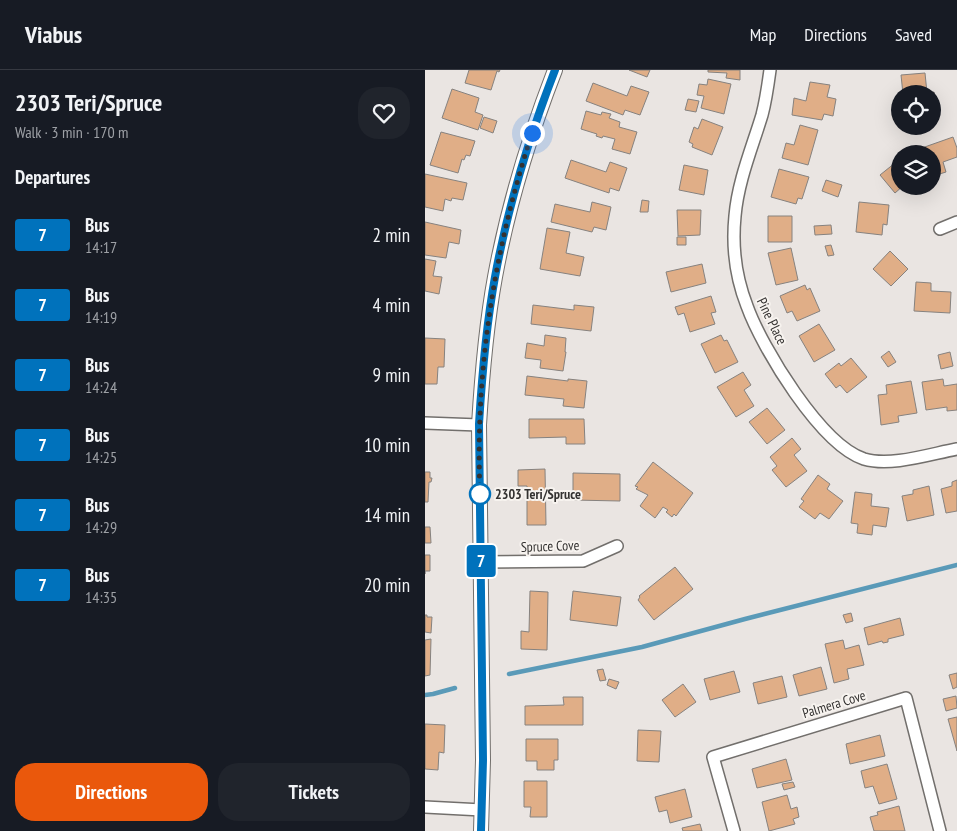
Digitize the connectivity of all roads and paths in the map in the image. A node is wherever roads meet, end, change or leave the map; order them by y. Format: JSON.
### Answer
{"nodes":[{"id":1,"x":555,"y":70,"type":"edge"},
{"id":2,"x":770,"y":70,"type":"edge"},
{"id":3,"x":957,"y":222,"type":"edge"},
{"id":4,"x":940,"y":229,"type":"dead end"},
{"id":5,"x":425,"y":423,"type":"edge"},
{"id":6,"x":479,"y":424,"type":"junction"},
{"id":7,"x":957,"y":449,"type":"edge"},
{"id":8,"x":617,"y":546,"type":"dead end"},
{"id":9,"x":481,"y":562,"type":"junction"},
{"id":10,"x":425,"y":807,"type":"edge"},
{"id":11,"x":482,"y":810,"type":"junction"},
{"id":12,"x":481,"y":831,"type":"edge"},
{"id":13,"x":734,"y":831,"type":"edge"},
{"id":14,"x":940,"y":831,"type":"edge"}],
"edges":[{"from":1,"to":6,"type":"street"},
{"from":2,"to":7,"type":"street","name":"Pine Place"},
{"from":3,"to":4,"type":"street"},
{"from":5,"to":6,"type":"street"},
{"from":6,"to":9,"type":"street"},
{"from":8,"to":9,"type":"street","name":"Spruce Cove"},
{"from":9,"to":11,"type":"street"},
{"from":10,"to":11,"type":"street"},
{"from":11,"to":12,"type":"street"},
{"from":13,"to":14,"type":"street","name":"Palmera Cove"}]}
